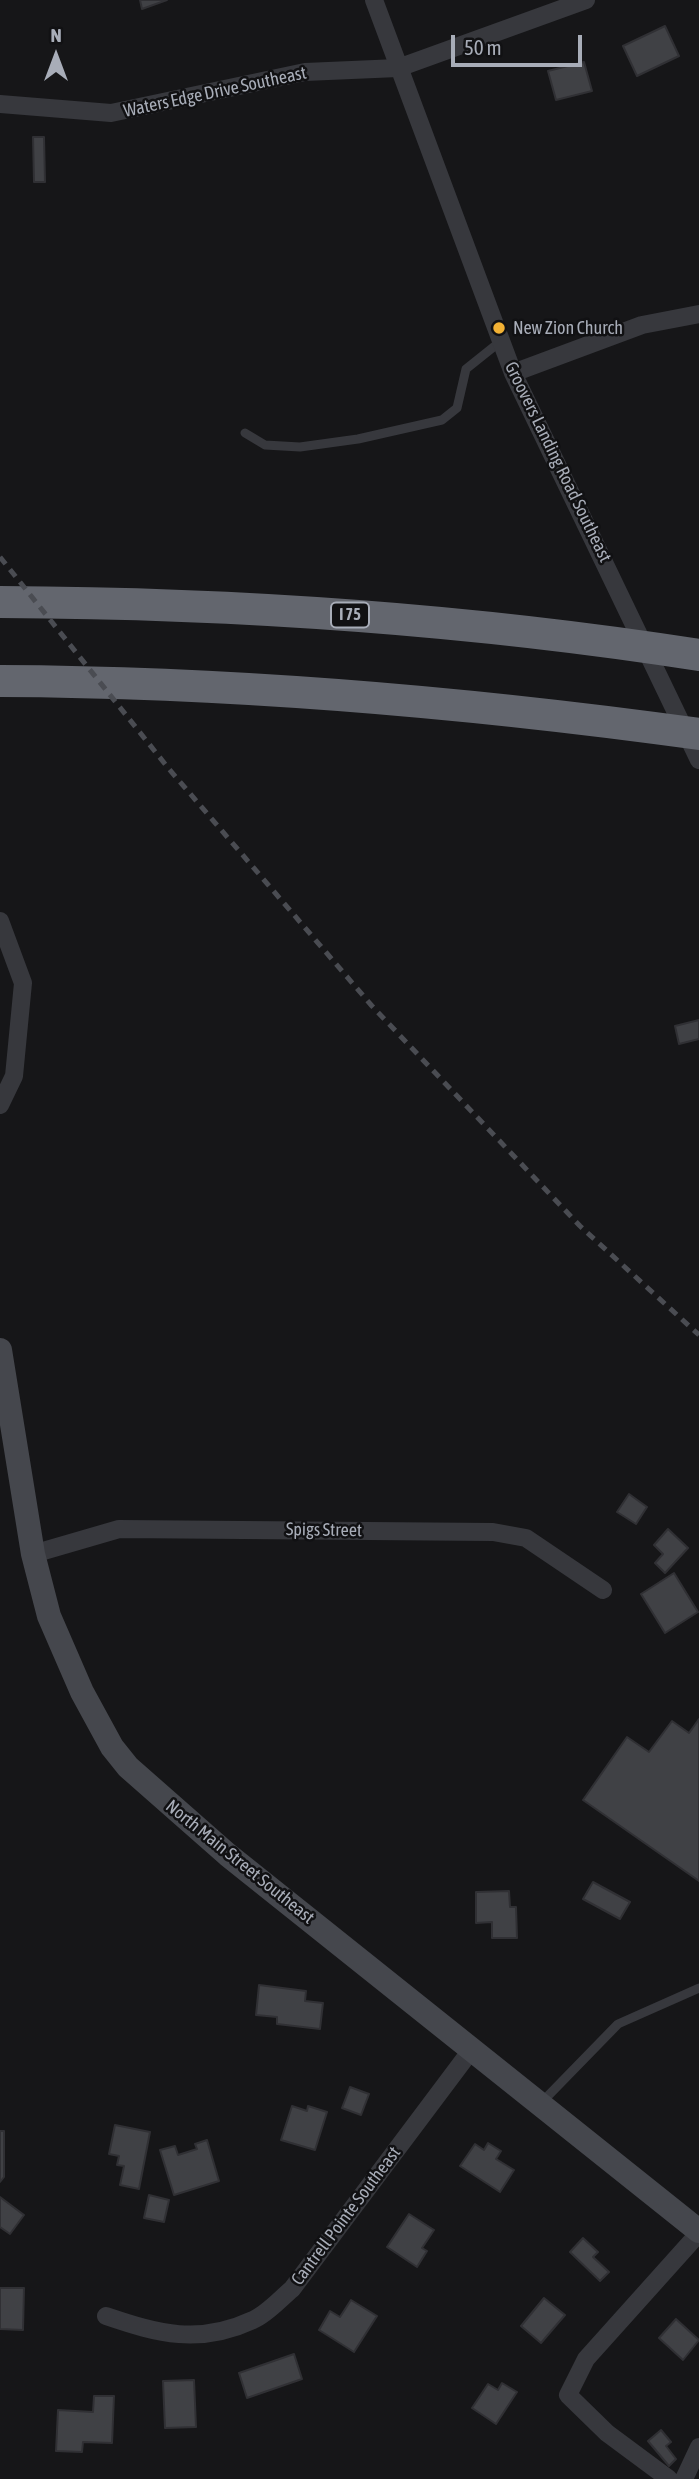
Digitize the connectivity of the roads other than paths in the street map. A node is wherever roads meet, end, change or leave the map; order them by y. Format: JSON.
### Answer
{"nodes":[{"id":1,"x":374,"y":0,"type":"edge"},
{"id":2,"x":586,"y":0,"type":"edge"},
{"id":3,"x":398,"y":68,"type":"junction"},
{"id":4,"x":0,"y":104,"type":"edge"},
{"id":5,"x":699,"y":314,"type":"edge"},
{"id":6,"x":501,"y":341,"type":"junction"},
{"id":7,"x":513,"y":373,"type":"junction"},
{"id":8,"x":245,"y":433,"type":"dead end"},
{"id":9,"x":0,"y":602,"type":"edge"},
{"id":10,"x":699,"y":655,"type":"edge"},
{"id":11,"x":0,"y":681,"type":"edge"},
{"id":12,"x":699,"y":734,"type":"edge"},
{"id":13,"x":699,"y":760,"type":"edge"},
{"id":14,"x":0,"y":921,"type":"edge"},
{"id":15,"x":0,"y":1105,"type":"edge"},
{"id":16,"x":0,"y":1350,"type":"edge"},
{"id":17,"x":33,"y":1554,"type":"junction"},
{"id":18,"x":603,"y":1590,"type":"dead end"},
{"id":19,"x":697,"y":1992,"type":"edge"},
{"id":20,"x":472,"y":2049,"type":"junction"},
{"id":21,"x":541,"y":2104,"type":"junction"},
{"id":22,"x":699,"y":2232,"type":"edge"},
{"id":23,"x":106,"y":2316,"type":"dead end"},
{"id":24,"x":699,"y":2447,"type":"edge"},
{"id":25,"x":669,"y":2479,"type":"edge"},
{"id":26,"x":684,"y":2479,"type":"edge"}],
"edges":[{"from":1,"to":3,"type":"street","name":"Groovers Landing Road Southeast"},
{"from":2,"to":3,"type":"street","name":"Waters Edge Drive Southeast"},
{"from":3,"to":4,"type":"street","name":"Waters Edge Drive Southeast"},
{"from":3,"to":6,"type":"street","name":"Groovers Landing Road Southeast"},
{"from":5,"to":7,"type":"street"},
{"from":6,"to":7,"type":"street","name":"Groovers Landing Road Southeast"},
{"from":6,"to":8,"type":"lane"},
{"from":7,"to":13,"type":"street","name":"Groovers Landing Road Southeast"},
{"from":9,"to":10,"type":"highway","number":"I 75"},
{"from":11,"to":12,"type":"highway"},
{"from":14,"to":15,"type":"street"},
{"from":16,"to":17,"type":"street","name":"North Main Street Southeast"},
{"from":17,"to":18,"type":"street","name":"Spigs Street"},
{"from":17,"to":20,"type":"street","name":"North Main Street Southeast"},
{"from":19,"to":21,"type":"lane"},
{"from":20,"to":21,"type":"street","name":"North Main Street Southeast"},
{"from":20,"to":23,"type":"street","name":"Cantrell Pointe Southeast"},
{"from":21,"to":22,"type":"street","name":"North Main Street Southeast"},
{"from":22,"to":25,"type":"street"},
{"from":24,"to":26,"type":"street"}]}
